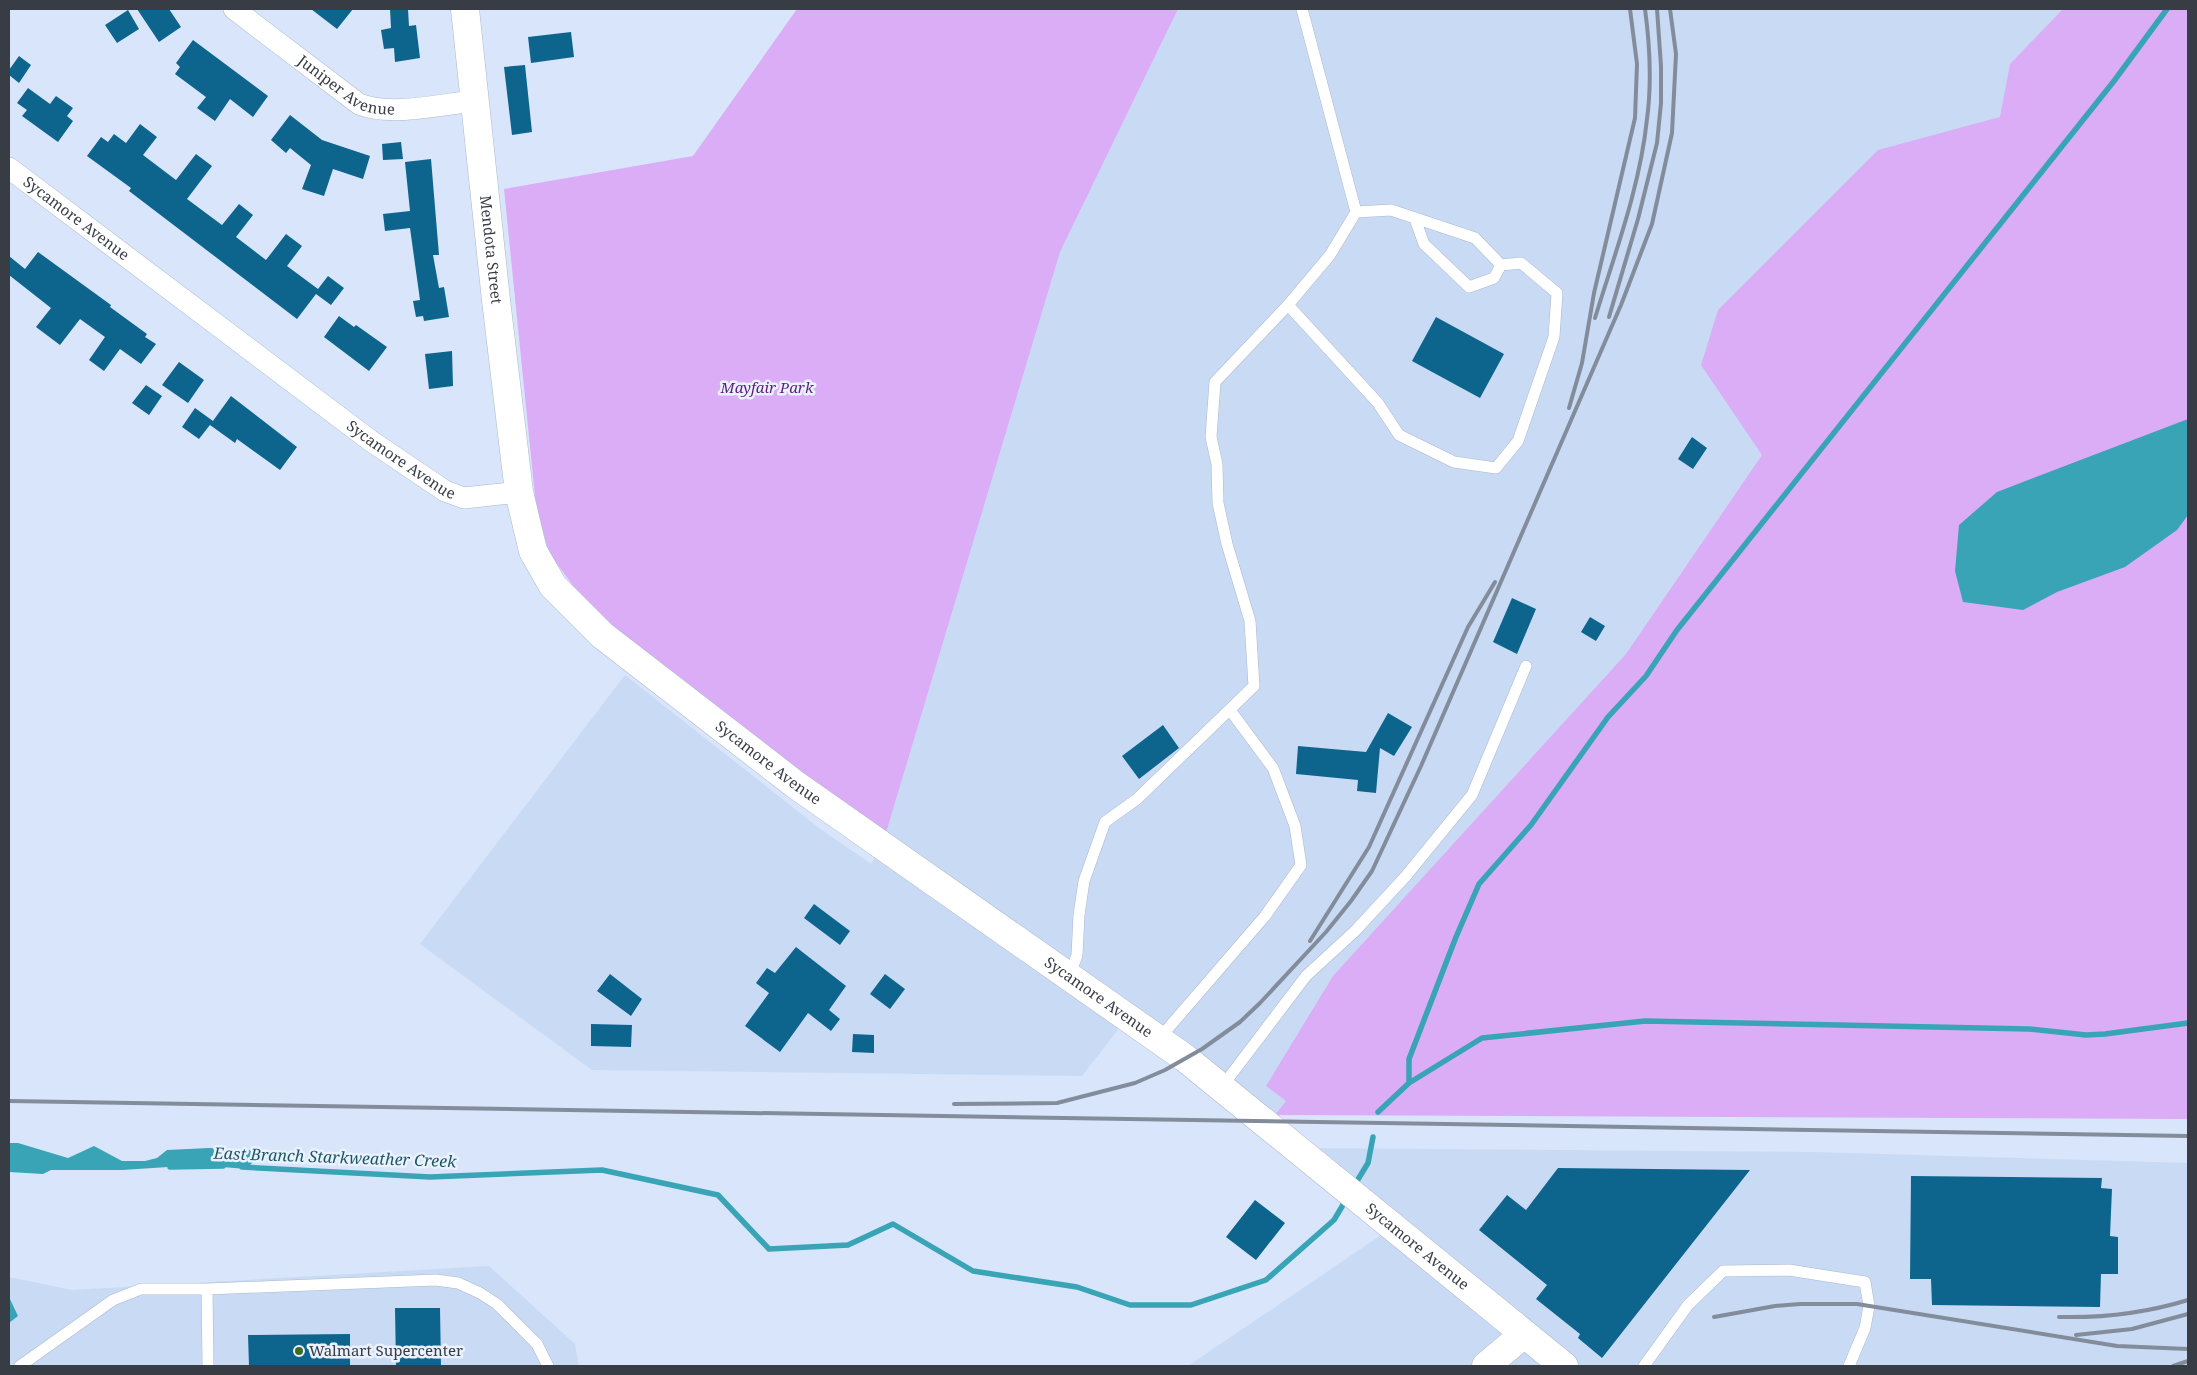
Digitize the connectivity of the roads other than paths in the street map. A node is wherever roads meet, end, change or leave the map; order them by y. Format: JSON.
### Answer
{"nodes":[{"id":1,"x":234,"y":9,"type":"edge"},
{"id":2,"x":465,"y":9,"type":"edge"},
{"id":3,"x":1302,"y":9,"type":"edge"},
{"id":4,"x":475,"y":100,"type":"junction"},
{"id":5,"x":9,"y":168,"type":"edge"},
{"id":6,"x":1356,"y":212,"type":"junction"},
{"id":7,"x":1415,"y":219,"type":"junction"},
{"id":8,"x":1500,"y":265,"type":"junction"},
{"id":9,"x":1288,"y":305,"type":"junction"},
{"id":10,"x":519,"y":492,"type":"junction"},
{"id":11,"x":1526,"y":666,"type":"dead end"},
{"id":12,"x":1230,"y":710,"type":"junction"},
{"id":13,"x":1069,"y":976,"type":"junction"},
{"id":14,"x":1158,"y":1040,"type":"junction"},
{"id":15,"x":1221,"y":1088,"type":"junction"},
{"id":16,"x":207,"y":1289,"type":"junction"},
{"id":17,"x":1524,"y":1334,"type":"junction"},
{"id":18,"x":20,"y":1366,"type":"edge"},
{"id":19,"x":208,"y":1366,"type":"edge"},
{"id":20,"x":548,"y":1366,"type":"edge"},
{"id":21,"x":1486,"y":1366,"type":"edge"},
{"id":22,"x":1564,"y":1366,"type":"edge"},
{"id":23,"x":1644,"y":1366,"type":"edge"},
{"id":24,"x":1849,"y":1366,"type":"edge"}],
"edges":[{"from":1,"to":4,"type":"street","name":"Juniper Avenue"},
{"from":2,"to":4,"type":"street","name":"Mendota Street"},
{"from":3,"to":6,"type":"lane"},
{"from":4,"to":10,"type":"street","name":"Mendota Street"},
{"from":5,"to":10,"type":"street","name":"Sycamore Avenue"},
{"from":6,"to":7,"type":"lane"},
{"from":6,"to":9,"type":"lane"},
{"from":7,"to":8,"type":"lane"},
{"from":7,"to":8,"type":"lane"},
{"from":8,"to":9,"type":"lane"},
{"from":9,"to":12,"type":"lane"},
{"from":10,"to":13,"type":"street","name":"Sycamore Avenue"},
{"from":11,"to":15,"type":"lane"},
{"from":12,"to":13,"type":"lane"},
{"from":12,"to":14,"type":"lane"},
{"from":13,"to":14,"type":"street","name":"Sycamore Avenue"},
{"from":14,"to":15,"type":"street","name":"Sycamore Avenue"},
{"from":15,"to":17,"type":"street","name":"Sycamore Avenue"},
{"from":16,"to":18,"type":"lane"},
{"from":16,"to":19,"type":"lane"},
{"from":16,"to":20,"type":"lane"},
{"from":17,"to":21,"type":"street"},
{"from":17,"to":22,"type":"street","name":"Sycamore Avenue"},
{"from":23,"to":24,"type":"lane"}]}
